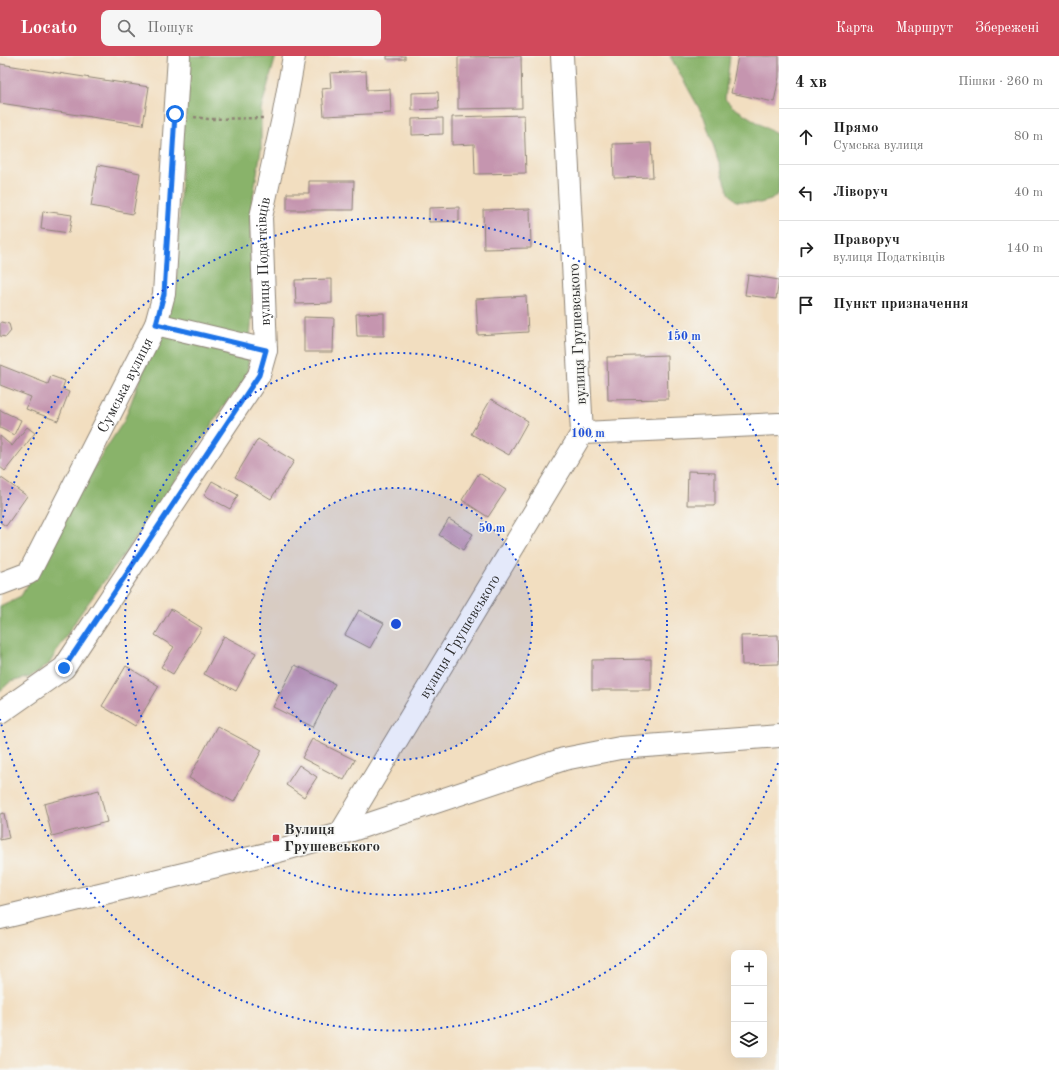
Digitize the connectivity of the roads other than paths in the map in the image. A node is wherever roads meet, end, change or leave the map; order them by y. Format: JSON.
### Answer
{"nodes":[{"id":1,"x":179,"y":56,"type":"edge"},
{"id":2,"x":294,"y":56,"type":"edge"},
{"id":3,"x":562,"y":56,"type":"edge"},
{"id":4,"x":156,"y":324,"type":"junction"},
{"id":5,"x":266,"y":350,"type":"junction"},
{"id":6,"x":779,"y":424,"type":"edge"},
{"id":7,"x":582,"y":433,"type":"junction"},
{"id":8,"x":0,"y":584,"type":"edge"},
{"id":9,"x":0,"y":713,"type":"edge"},
{"id":10,"x":779,"y":736,"type":"edge"},
{"id":11,"x":340,"y":834,"type":"junction"},
{"id":12,"x":0,"y":918,"type":"edge"}],
"edges":[{"from":1,"to":4,"type":"street","name":"Сумська вулиця"},
{"from":2,"to":5,"type":"street","name":"вулиця Податківців"},
{"from":3,"to":7,"type":"street","name":"вулиця Грушевського"},
{"from":4,"to":5,"type":"street"},
{"from":4,"to":8,"type":"street","name":"Сумська вулиця"},
{"from":5,"to":9,"type":"street","name":"вулиця Податківців"},
{"from":6,"to":7,"type":"street"},
{"from":7,"to":11,"type":"street","name":"вулиця Грушевського"},
{"from":10,"to":11,"type":"street"},
{"from":11,"to":12,"type":"street"}]}
